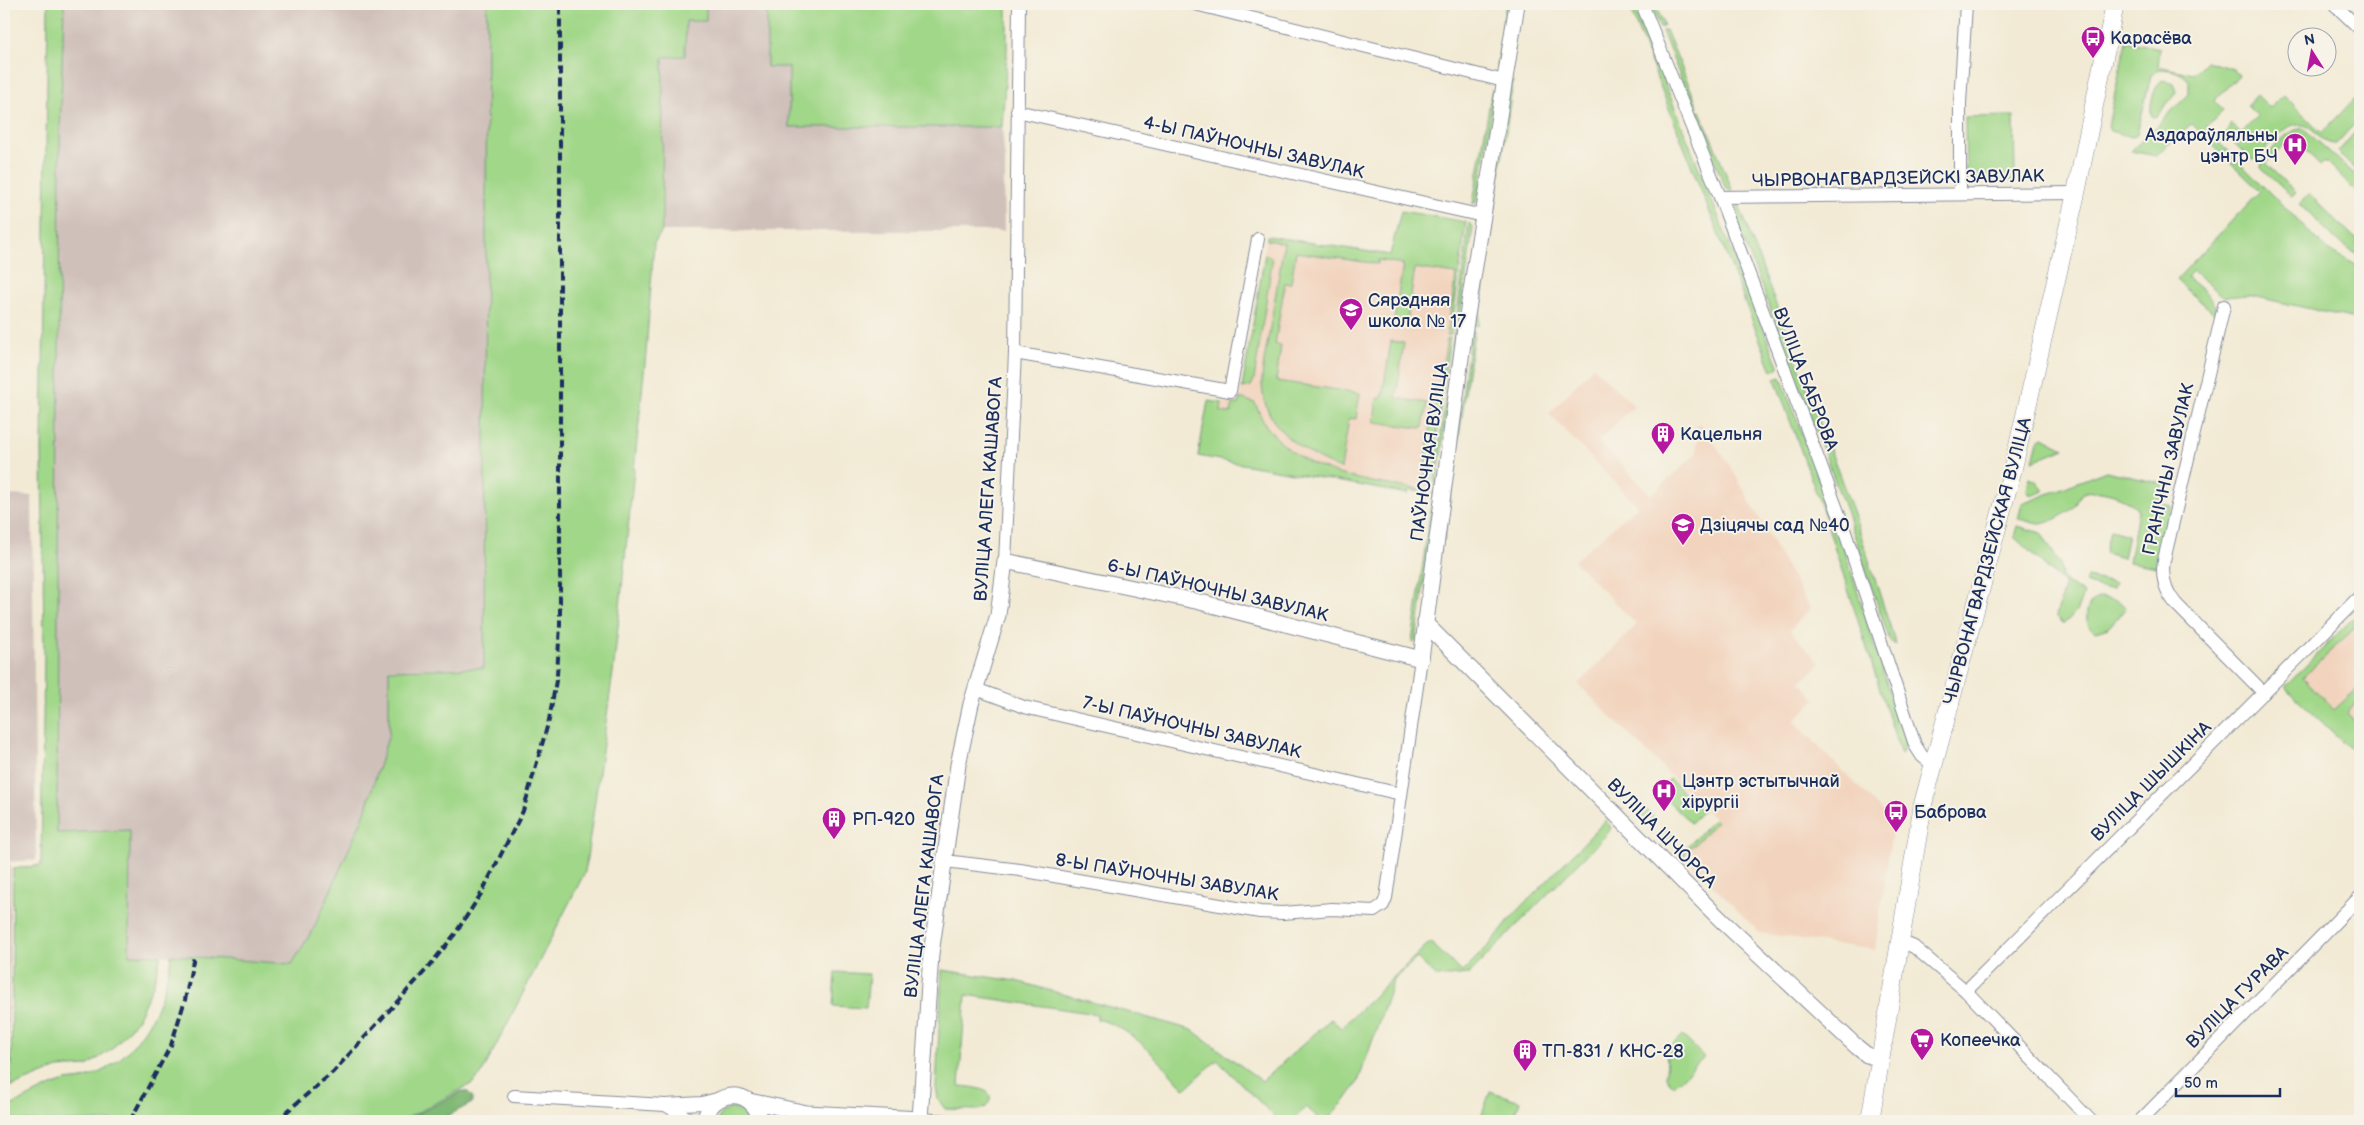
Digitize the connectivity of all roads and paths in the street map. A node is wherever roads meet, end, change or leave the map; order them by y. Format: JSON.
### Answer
{"nodes":[{"id":1,"x":1019,"y":4,"type":"edge"},
{"id":2,"x":1195,"y":4,"type":"edge"},
{"id":3,"x":1517,"y":4,"type":"edge"},
{"id":4,"x":1642,"y":4,"type":"edge"},
{"id":5,"x":1966,"y":4,"type":"edge"},
{"id":6,"x":2115,"y":4,"type":"edge"},
{"id":7,"x":2334,"y":4,"type":"edge"},
{"id":8,"x":2360,"y":29,"type":"edge"},
{"id":9,"x":1504,"y":81,"type":"junction"},
{"id":10,"x":1017,"y":111,"type":"junction"},
{"id":11,"x":2076,"y":193,"type":"junction"},
{"id":12,"x":1960,"y":194,"type":"junction"},
{"id":13,"x":1720,"y":198,"type":"junction"},
{"id":14,"x":1483,"y":216,"type":"junction"},
{"id":15,"x":1258,"y":239,"type":"dead end"},
{"id":16,"x":2224,"y":306,"type":"dead end"},
{"id":17,"x":1015,"y":353,"type":"junction"},
{"id":18,"x":1005,"y":561,"type":"junction"},
{"id":19,"x":2360,"y":596,"type":"edge"},
{"id":20,"x":1425,"y":623,"type":"junction"},
{"id":21,"x":1420,"y":659,"type":"junction"},
{"id":22,"x":976,"y":690,"type":"junction"},
{"id":23,"x":2264,"y":693,"type":"junction"},
{"id":24,"x":1933,"y":765,"type":"junction"},
{"id":25,"x":1401,"y":794,"type":"junction"},
{"id":26,"x":944,"y":861,"type":"junction"},
{"id":27,"x":2360,"y":897,"type":"edge"},
{"id":28,"x":1384,"y":905,"type":"joint"},
{"id":29,"x":1900,"y":941,"type":"junction"},
{"id":30,"x":1966,"y":991,"type":"junction"},
{"id":31,"x":1880,"y":1059,"type":"junction"},
{"id":32,"x":514,"y":1096,"type":"dead end"},
{"id":33,"x":721,"y":1098,"type":"junction"},
{"id":34,"x":749,"y":1101,"type":"junction"},
{"id":35,"x":665,"y":1105,"type":"junction"},
{"id":36,"x":807,"y":1113,"type":"junction"},
{"id":37,"x":920,"y":1119,"type":"junction"},
{"id":38,"x":693,"y":1121,"type":"edge"},
{"id":39,"x":704,"y":1121,"type":"edge"},
{"id":40,"x":760,"y":1121,"type":"edge"},
{"id":41,"x":777,"y":1121,"type":"edge"},
{"id":42,"x":950,"y":1121,"type":"edge"},
{"id":43,"x":1870,"y":1121,"type":"edge"},
{"id":44,"x":2091,"y":1121,"type":"edge"},
{"id":45,"x":2140,"y":1121,"type":"edge"}],
"edges":[{"from":1,"to":10,"type":"street","name":"ВУЛІЦА АЛЕГА КАШАВОГА"},
{"from":2,"to":9,"type":"street"},
{"from":3,"to":9,"type":"street","name":"ПАЎНОЧНАЯ ВУЛІЦА"},
{"from":4,"to":13,"type":"street","name":"ВУЛІЦА БАБРОВА"},
{"from":5,"to":12,"type":"street"},
{"from":6,"to":11,"type":"main road","name":"ЧЫРВОНАГВАРДЗЕЙСКАЯ ВУЛІЦА"},
{"from":7,"to":8,"type":"street"},
{"from":9,"to":14,"type":"street","name":"ПАЎНОЧНАЯ ВУЛІЦА"},
{"from":10,"to":14,"type":"street","name":"4-Ы ПАЎНОЧНЫ ЗАВУЛАК"},
{"from":10,"to":17,"type":"street","name":"ВУЛІЦА АЛЕГА КАШАВОГА"},
{"from":11,"to":12,"type":"street","name":"ЧЫРВОНАГВАРДЗЕЙСКІ ЗАВУЛАК"},
{"from":11,"to":24,"type":"main road","name":"ЧЫРВОНАГВАРДЗЕЙСКАЯ ВУЛІЦА"},
{"from":12,"to":13,"type":"street","name":"ЧЫРВОНАГВАРДЗЕЙСКІ ЗАВУЛАК"},
{"from":13,"to":24,"type":"street","name":"ВУЛІЦА БАБРОВА"},
{"from":14,"to":20,"type":"street","name":"ПАЎНОЧНАЯ ВУЛІЦА"},
{"from":15,"to":17,"type":"street"},
{"from":16,"to":23,"type":"street","name":"ГРАНІЧНЫ ЗАВУЛАК"},
{"from":17,"to":18,"type":"street","name":"ВУЛІЦА АЛЕГА КАШАВОГА"},
{"from":18,"to":21,"type":"street","name":"6-Ы ПАЎНОЧНЫ ЗАВУЛАК"},
{"from":18,"to":22,"type":"street","name":"ВУЛІЦА АЛЕГА КАШАВОГА"},
{"from":19,"to":23,"type":"street","name":"ВУЛІЦА ШЫШКІНА"},
{"from":20,"to":21,"type":"street","name":"ПАЎНОЧНАЯ ВУЛІЦА"},
{"from":20,"to":31,"type":"street","name":"ВУЛІЦА ШЧОРСА"},
{"from":21,"to":25,"type":"street","name":"ПАЎНОЧНАЯ ВУЛІЦА"},
{"from":22,"to":25,"type":"street","name":"7-Ы ПАЎНОЧНЫ ЗАВУЛАК"},
{"from":22,"to":26,"type":"street","name":"ВУЛІЦА АЛЕГА КАШАВОГА"},
{"from":23,"to":30,"type":"street","name":"ВУЛІЦА ШЫШКІНА"},
{"from":24,"to":29,"type":"main road","name":"ЧЫРВОНАГВАРДЗЕЙСКАЯ ВУЛІЦА"},
{"from":25,"to":28,"type":"street","name":"ПАЎНОЧНАЯ ВУЛІЦА"},
{"from":26,"to":28,"type":"street","name":"8-Ы ПАЎНОЧНЫ ЗАВУЛАК"},
{"from":26,"to":37,"type":"street","name":"ВУЛІЦА АЛЕГА КАШАВОГА"},
{"from":27,"to":45,"type":"street","name":"ВУЛІЦА ГУРАВА"},
{"from":29,"to":30,"type":"street"},
{"from":29,"to":31,"type":"main road","name":"ЧЫРВОНАГВАРДЗЕЙСКАЯ ВУЛІЦА"},
{"from":30,"to":44,"type":"street"},
{"from":31,"to":43,"type":"main road","name":"ЧЫРВОНАГВАРДЗЕЙСКАЯ ВУЛІЦА"},
{"from":32,"to":35,"type":"street"},
{"from":33,"to":34,"type":"street"},
{"from":33,"to":35,"type":"street"},
{"from":33,"to":39,"type":"street"},
{"from":34,"to":36,"type":"street"},
{"from":34,"to":40,"type":"street"},
{"from":35,"to":38,"type":"street"},
{"from":36,"to":37,"type":"street"},
{"from":36,"to":41,"type":"street"},
{"from":37,"to":42,"type":"street"}]}
